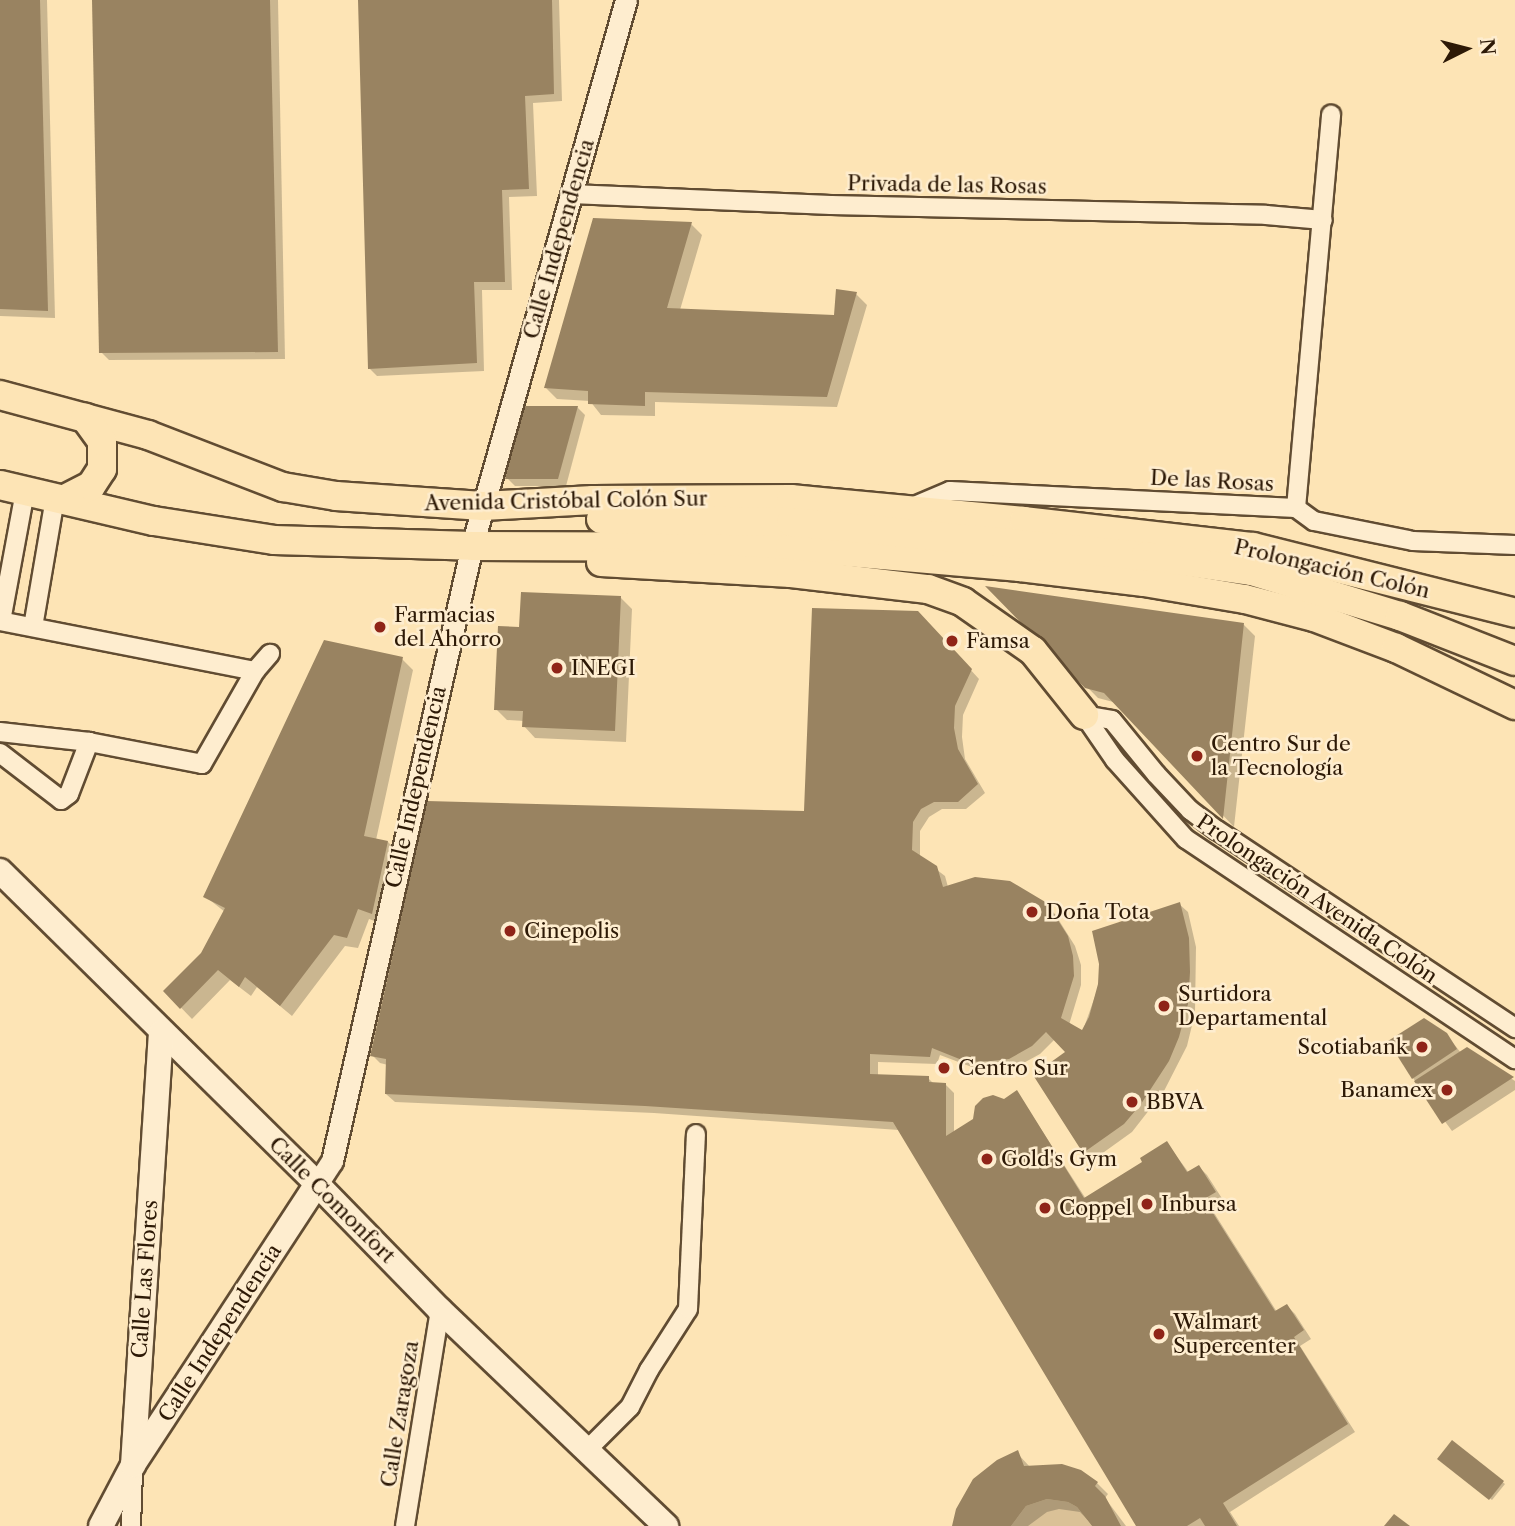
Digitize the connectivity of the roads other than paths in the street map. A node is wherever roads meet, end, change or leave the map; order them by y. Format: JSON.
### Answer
{"nodes":[{"id":1,"x":626,"y":0,"type":"edge"},
{"id":2,"x":1331,"y":116,"type":"dead end"},
{"id":3,"x":571,"y":194,"type":"junction"},
{"id":4,"x":1322,"y":220,"type":"junction"},
{"id":5,"x":0,"y":395,"type":"edge"},
{"id":6,"x":85,"y":418,"type":"junction"},
{"id":7,"x":12,"y":488,"type":"edge"},
{"id":8,"x":60,"y":498,"type":"junction"},
{"id":9,"x":494,"y":506,"type":"junction"},
{"id":10,"x":1296,"y":508,"type":"junction"},
{"id":11,"x":904,"y":510,"type":"junction"},
{"id":12,"x":1146,"y":534,"type":"joint"},
{"id":13,"x":472,"y":545,"type":"junction"},
{"id":14,"x":503,"y":545,"type":"junction"},
{"id":15,"x":1515,"y":545,"type":"edge"},
{"id":16,"x":1515,"y":613,"type":"edge"},
{"id":17,"x":1,"y":621,"type":"edge"},
{"id":18,"x":33,"y":627,"type":"junction"},
{"id":19,"x":270,"y":654,"type":"dead end"},
{"id":20,"x":1515,"y":661,"type":"edge"},
{"id":21,"x":255,"y":671,"type":"junction"},
{"id":22,"x":1515,"y":705,"type":"edge"},
{"id":23,"x":1084,"y":715,"type":"junction"},
{"id":24,"x":0,"y":732,"type":"edge"},
{"id":25,"x":89,"y":742,"type":"junction"},
{"id":26,"x":2,"y":758,"type":"edge"},
{"id":27,"x":0,"y":871,"type":"edge"},
{"id":28,"x":1515,"y":1028,"type":"edge"},
{"id":29,"x":161,"y":1033,"type":"junction"},
{"id":30,"x":1515,"y":1059,"type":"edge"},
{"id":31,"x":696,"y":1135,"type":"dead end"},
{"id":32,"x":317,"y":1184,"type":"junction"},
{"id":33,"x":440,"y":1310,"type":"junction"},
{"id":34,"x":586,"y":1451,"type":"junction"},
{"id":35,"x":133,"y":1465,"type":"junction"},
{"id":36,"x":101,"y":1526,"type":"edge"},
{"id":37,"x":131,"y":1526,"type":"edge"},
{"id":38,"x":405,"y":1526,"type":"edge"},
{"id":39,"x":666,"y":1526,"type":"edge"}],
"edges":[{"from":1,"to":3,"type":"street","name":"Calle Independencia"},
{"from":2,"to":4,"type":"street"},
{"from":3,"to":4,"type":"street","name":"Privada de las Rosas"},
{"from":3,"to":9,"type":"street","name":"Calle Independencia"},
{"from":4,"to":10,"type":"street"},
{"from":5,"to":6,"type":"main road","name":"Avenida Cristóbal Colón Sur"},
{"from":6,"to":8,"type":"main road"},
{"from":6,"to":9,"type":"main road","name":"Avenida Cristóbal Colón Sur"},
{"from":7,"to":8,"type":"main road","name":"Avenida Cristóbal Colón Sur"},
{"from":7,"to":17,"type":"street"},
{"from":8,"to":13,"type":"main road","name":"Avenida Cristóbal Colón Sur"},
{"from":8,"to":18,"type":"street"},
{"from":9,"to":11,"type":"main road","name":"Avenida Cristóbal Colón Sur"},
{"from":9,"to":13,"type":"street","name":"Calle Independencia"},
{"from":9,"to":20,"type":"main road"},
{"from":10,"to":11,"type":"street","name":"De las Rosas"},
{"from":10,"to":15,"type":"street","name":"De las Rosas"},
{"from":11,"to":12,"type":"main road","name":"Avenida Cristóbal Colón Sur"},
{"from":12,"to":16,"type":"main road","name":"Prolongación Colón"},
{"from":13,"to":14,"type":"main road","name":"Avenida Cristóbal Colón Sur"},
{"from":13,"to":32,"type":"street","name":"Calle Independencia"},
{"from":14,"to":22,"type":"main road","name":"Avenida Cristóbal Colón Sur"},
{"from":14,"to":23,"type":"main road"},
{"from":17,"to":18,"type":"street"},
{"from":18,"to":21,"type":"street"},
{"from":19,"to":21,"type":"street"},
{"from":21,"to":25,"type":"street"},
{"from":23,"to":28,"type":"street","name":"Prolongación Avenida Colón"},
{"from":23,"to":30,"type":"street","name":"Prolongación Avenida Colón"},
{"from":24,"to":25,"type":"street"},
{"from":25,"to":26,"type":"street"},
{"from":27,"to":29,"type":"main road","name":"Calle Comonfort"},
{"from":29,"to":32,"type":"main road","name":"Calle Comonfort"},
{"from":29,"to":35,"type":"main road","name":"Calle Las Flores"},
{"from":31,"to":34,"type":"street"},
{"from":32,"to":33,"type":"main road","name":"Calle Comonfort"},
{"from":32,"to":35,"type":"main road","name":"Calle Independencia"},
{"from":33,"to":34,"type":"main road","name":"Calle Comonfort"},
{"from":33,"to":38,"type":"street","name":"Calle Zaragoza"},
{"from":34,"to":39,"type":"main road","name":"Calle Comonfort"},
{"from":35,"to":36,"type":"main road","name":"Calle Independencia"},
{"from":35,"to":37,"type":"street","name":"Calle Las Flores"}]}
